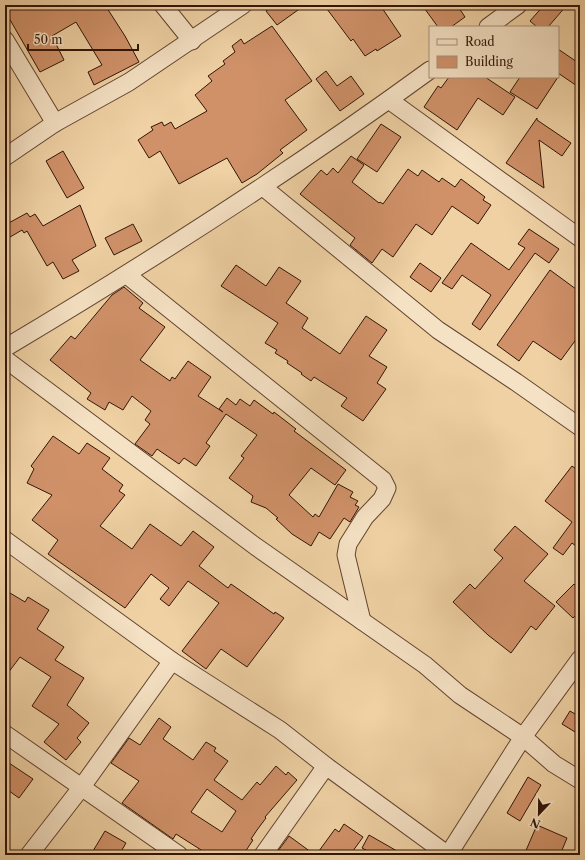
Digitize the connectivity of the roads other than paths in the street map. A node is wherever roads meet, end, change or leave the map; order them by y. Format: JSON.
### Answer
{"nodes":[{"id":1,"x":163,"y":5,"type":"edge"},
{"id":2,"x":243,"y":5,"type":"edge"},
{"id":3,"x":518,"y":5,"type":"edge"},
{"id":4,"x":489,"y":26,"type":"edge"},
{"id":5,"x":5,"y":40,"type":"edge"},
{"id":6,"x":192,"y":41,"type":"junction"},
{"id":7,"x":429,"y":71,"type":"edge"},
{"id":8,"x":388,"y":100,"type":"junction"},
{"id":9,"x":55,"y":123,"type":"junction"},
{"id":10,"x":5,"y":157,"type":"edge"},
{"id":11,"x":263,"y":187,"type":"junction"},
{"id":12,"x":580,"y":238,"type":"edge"},
{"id":13,"x":127,"y":275,"type":"junction"},
{"id":14,"x":5,"y":348,"type":"edge"},
{"id":15,"x":5,"y":359,"type":"edge"},
{"id":16,"x":580,"y":427,"type":"edge"},
{"id":17,"x":5,"y":540,"type":"edge"},
{"id":18,"x":362,"y":621,"type":"junction"},
{"id":19,"x":580,"y":659,"type":"edge"},
{"id":20,"x":172,"y":661,"type":"junction"},
{"id":21,"x":5,"y":734,"type":"edge"},
{"id":22,"x":523,"y":737,"type":"junction"},
{"id":23,"x":326,"y":766,"type":"junction"},
{"id":24,"x":580,"y":780,"type":"edge"},
{"id":25,"x":80,"y":788,"type":"junction"},
{"id":26,"x":28,"y":855,"type":"edge"},
{"id":27,"x":179,"y":855,"type":"edge"},
{"id":28,"x":263,"y":855,"type":"edge"},
{"id":29,"x":448,"y":855,"type":"edge"}],
"edges":[{"from":1,"to":6,"type":"street"},
{"from":2,"to":6,"type":"street"},
{"from":3,"to":4,"type":"street"},
{"from":5,"to":9,"type":"street"},
{"from":6,"to":9,"type":"street"},
{"from":7,"to":8,"type":"street"},
{"from":8,"to":11,"type":"street"},
{"from":8,"to":12,"type":"street"},
{"from":9,"to":10,"type":"street"},
{"from":11,"to":13,"type":"street"},
{"from":11,"to":16,"type":"street"},
{"from":13,"to":14,"type":"street"},
{"from":13,"to":18,"type":"street"},
{"from":15,"to":18,"type":"street"},
{"from":17,"to":20,"type":"street"},
{"from":18,"to":22,"type":"street"},
{"from":19,"to":22,"type":"street"},
{"from":20,"to":23,"type":"street"},
{"from":20,"to":25,"type":"street"},
{"from":21,"to":25,"type":"street"},
{"from":22,"to":24,"type":"street"},
{"from":22,"to":29,"type":"street"},
{"from":23,"to":28,"type":"street"},
{"from":23,"to":29,"type":"street"},
{"from":25,"to":26,"type":"street"},
{"from":25,"to":27,"type":"street"}]}
